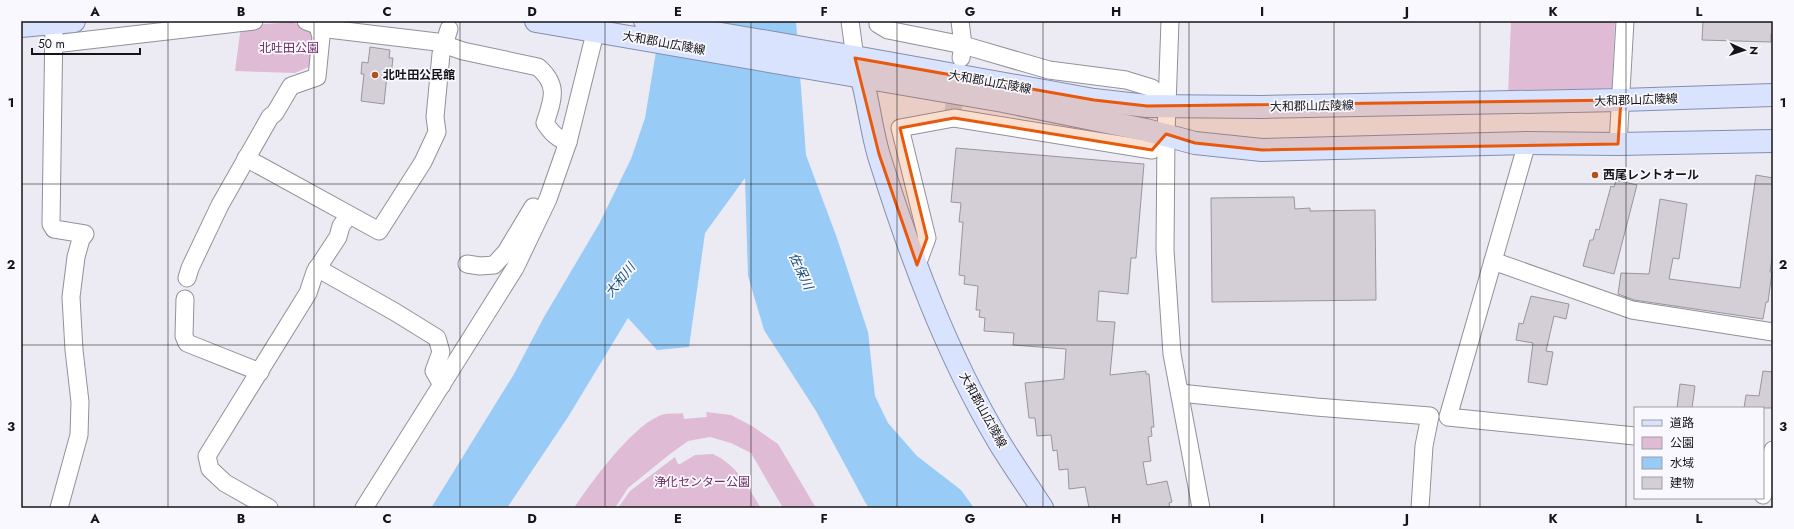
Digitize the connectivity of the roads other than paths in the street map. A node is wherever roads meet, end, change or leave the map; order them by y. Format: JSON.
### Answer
{"nodes":[{"id":1,"x":254,"y":21,"type":"edge"},
{"id":2,"x":536,"y":21,"type":"edge"},
{"id":3,"x":645,"y":21,"type":"edge"},
{"id":4,"x":850,"y":21,"type":"edge"},
{"id":5,"x":878,"y":21,"type":"edge"},
{"id":6,"x":960,"y":21,"type":"edge"},
{"id":7,"x":1170,"y":21,"type":"edge"},
{"id":8,"x":1625,"y":21,"type":"edge"},
{"id":9,"x":312,"y":23,"type":"edge"},
{"id":10,"x":21,"y":26,"type":"edge"},
{"id":11,"x":59,"y":27,"type":"edge"},
{"id":12,"x":602,"y":29,"type":"edge"},
{"id":13,"x":447,"y":36,"type":"junction"},
{"id":14,"x":962,"y":51,"type":"junction"},
{"id":15,"x":847,"y":65,"type":"junction"},
{"id":16,"x":1773,"y":95,"type":"edge"},
{"id":17,"x":1621,"y":100,"type":"junction"},
{"id":18,"x":1166,"y":106,"type":"junction"},
{"id":19,"x":1166,"y":134,"type":"junction"},
{"id":20,"x":1773,"y":141,"type":"edge"},
{"id":21,"x":568,"y":142,"type":"junction"},
{"id":22,"x":1527,"y":144,"type":"junction"},
{"id":23,"x":1618,"y":144,"type":"junction"},
{"id":24,"x":246,"y":158,"type":"junction"},
{"id":25,"x":553,"y":183,"type":"junction"},
{"id":26,"x":349,"y":215,"type":"junction"},
{"id":27,"x":1492,"y":262,"type":"junction"},
{"id":28,"x":467,"y":264,"type":"dead end"},
{"id":29,"x":917,"y":265,"type":"junction"},
{"id":30,"x":317,"y":268,"type":"junction"},
{"id":31,"x":187,"y":278,"type":"dead end"},
{"id":32,"x":185,"y":299,"type":"dead end"},
{"id":33,"x":1773,"y":332,"type":"edge"},
{"id":34,"x":260,"y":372,"type":"junction"},
{"id":35,"x":442,"y":385,"type":"junction"},
{"id":36,"x":1180,"y":393,"type":"junction"},
{"id":37,"x":1634,"y":436,"type":"edge"},
{"id":38,"x":1773,"y":451,"type":"edge"},
{"id":39,"x":1764,"y":491,"type":"edge"},
{"id":40,"x":367,"y":503,"type":"edge"},
{"id":41,"x":59,"y":508,"type":"edge"},
{"id":42,"x":269,"y":508,"type":"edge"},
{"id":43,"x":355,"y":508,"type":"edge"},
{"id":44,"x":1042,"y":508,"type":"edge"},
{"id":45,"x":1201,"y":508,"type":"edge"},
{"id":46,"x":1420,"y":508,"type":"edge"}],
"edges":[{"from":1,"to":11,"type":"street"},
{"from":2,"to":12,"type":"main road","name":"大和郡山広陵線"},
{"from":3,"to":15,"type":"main road","name":"大和郡山広陵線"},
{"from":4,"to":15,"type":"street"},
{"from":5,"to":14,"type":"street"},
{"from":6,"to":14,"type":"street"},
{"from":7,"to":18,"type":"street"},
{"from":8,"to":17,"type":"street"},
{"from":9,"to":13,"type":"street"},
{"from":9,"to":24,"type":"street"},
{"from":10,"to":11,"type":"main road"},
{"from":11,"to":41,"type":"street"},
{"from":12,"to":15,"type":"main road","name":"大和郡山広陵線"},
{"from":12,"to":21,"type":"street"},
{"from":13,"to":21,"type":"street"},
{"from":13,"to":26,"type":"street"},
{"from":14,"to":18,"type":"street"},
{"from":15,"to":18,"type":"main road","name":"大和郡山広陵線"},
{"from":15,"to":19,"type":"main road","name":"大和郡山広陵線"},
{"from":15,"to":29,"type":"main road","name":"大和郡山広陵線"},
{"from":16,"to":17,"type":"main road","name":"大和郡山広陵線"},
{"from":17,"to":18,"type":"main road","name":"大和郡山広陵線"},
{"from":17,"to":23,"type":"street"},
{"from":18,"to":19,"type":"street"},
{"from":19,"to":22,"type":"main road","name":"大和郡山広陵線"},
{"from":19,"to":29,"type":"street"},
{"from":19,"to":36,"type":"street"},
{"from":20,"to":23,"type":"main road","name":"大和郡山広陵線"},
{"from":21,"to":25,"type":"street"},
{"from":22,"to":23,"type":"main road","name":"大和郡山広陵線"},
{"from":22,"to":27,"type":"street"},
{"from":24,"to":26,"type":"street"},
{"from":24,"to":31,"type":"street"},
{"from":25,"to":28,"type":"street"},
{"from":25,"to":35,"type":"street"},
{"from":26,"to":30,"type":"street"},
{"from":27,"to":33,"type":"street"},
{"from":27,"to":37,"type":"street"},
{"from":29,"to":44,"type":"main road","name":"大和郡山広陵線"},
{"from":30,"to":34,"type":"street"},
{"from":30,"to":35,"type":"street"},
{"from":32,"to":34,"type":"street"},
{"from":34,"to":42,"type":"street"},
{"from":35,"to":40,"type":"street"},
{"from":36,"to":45,"type":"street"},
{"from":36,"to":46,"type":"street"},
{"from":38,"to":39,"type":"street"},
{"from":40,"to":43,"type":"street"}]}
